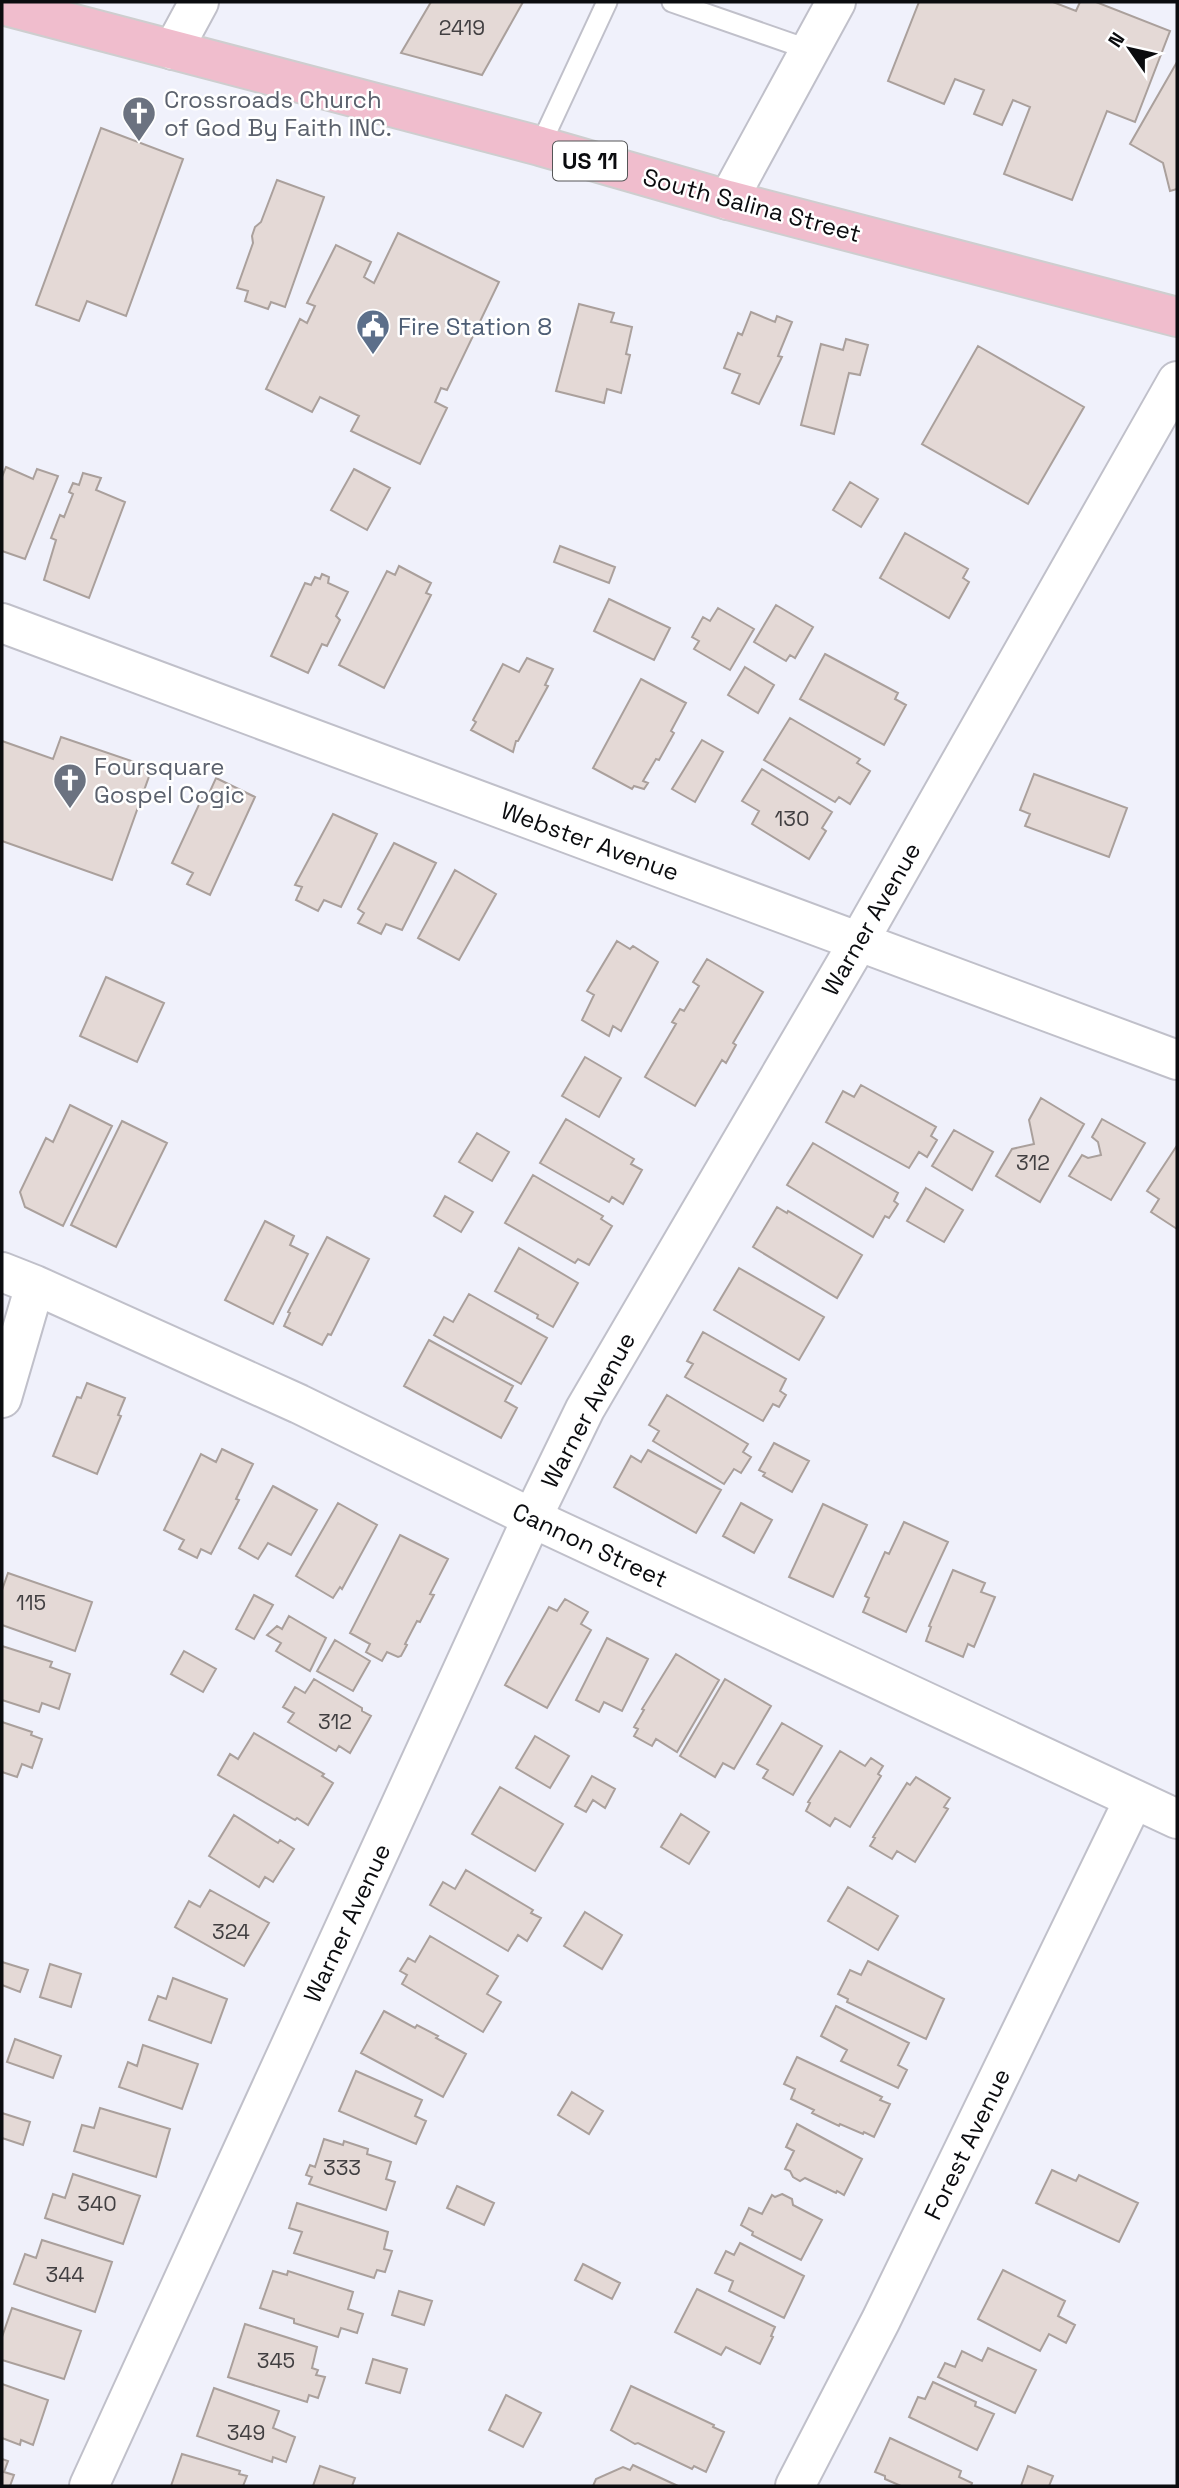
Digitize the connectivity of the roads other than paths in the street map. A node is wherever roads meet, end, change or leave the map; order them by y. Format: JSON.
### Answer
{"nodes":[{"id":1,"x":199,"y":2,"type":"edge"},
{"id":2,"x":607,"y":2,"type":"edge"},
{"id":3,"x":672,"y":2,"type":"edge"},
{"id":4,"x":836,"y":2,"type":"edge"},
{"id":5,"x":2,"y":5,"type":"edge"},
{"id":6,"x":173,"y":50,"type":"junction"},
{"id":7,"x":810,"y":50,"type":"junction"},
{"id":8,"x":540,"y":146,"type":"junction"},
{"id":9,"x":728,"y":200,"type":"junction"},
{"id":10,"x":1177,"y":317,"type":"edge"},
{"id":11,"x":1177,"y":381,"type":"edge"},
{"id":12,"x":2,"y":622,"type":"edge"},
{"id":13,"x":859,"y":941,"type":"junction"},
{"id":14,"x":1177,"y":1060,"type":"edge"},
{"id":15,"x":19,"y":1278,"type":"edge"},
{"id":16,"x":2,"y":1398,"type":"edge"},
{"id":17,"x":532,"y":1518,"type":"junction"},
{"id":18,"x":1134,"y":1799,"type":"junction"},
{"id":19,"x":1177,"y":1819,"type":"edge"},
{"id":20,"x":89,"y":2486,"type":"edge"},
{"id":21,"x":795,"y":2486,"type":"edge"}],
"edges":[{"from":1,"to":6,"type":"street"},
{"from":2,"to":8,"type":"lane"},
{"from":3,"to":7,"type":"lane"},
{"from":4,"to":7,"type":"street"},
{"from":5,"to":6,"type":"main road","name":"South Salina Street","number":"US 11"},
{"from":6,"to":8,"type":"main road","name":"South Salina Street","number":"US 11"},
{"from":7,"to":9,"type":"street"},
{"from":8,"to":9,"type":"main road","name":"South Salina Street","number":"US 11"},
{"from":9,"to":10,"type":"main road","name":"South Salina Street","number":"US 11"},
{"from":11,"to":13,"type":"street","name":"Warner Avenue"},
{"from":12,"to":13,"type":"street","name":"Webster Avenue"},
{"from":13,"to":14,"type":"street","name":"Webster Avenue"},
{"from":13,"to":17,"type":"street","name":"Warner Avenue"},
{"from":15,"to":16,"type":"street"},
{"from":15,"to":17,"type":"street","name":"Cannon Street"},
{"from":17,"to":18,"type":"street","name":"Cannon Street"},
{"from":17,"to":20,"type":"street","name":"Warner Avenue"},
{"from":18,"to":19,"type":"street","name":"Cannon Street"},
{"from":18,"to":21,"type":"street","name":"Forest Avenue"}]}
